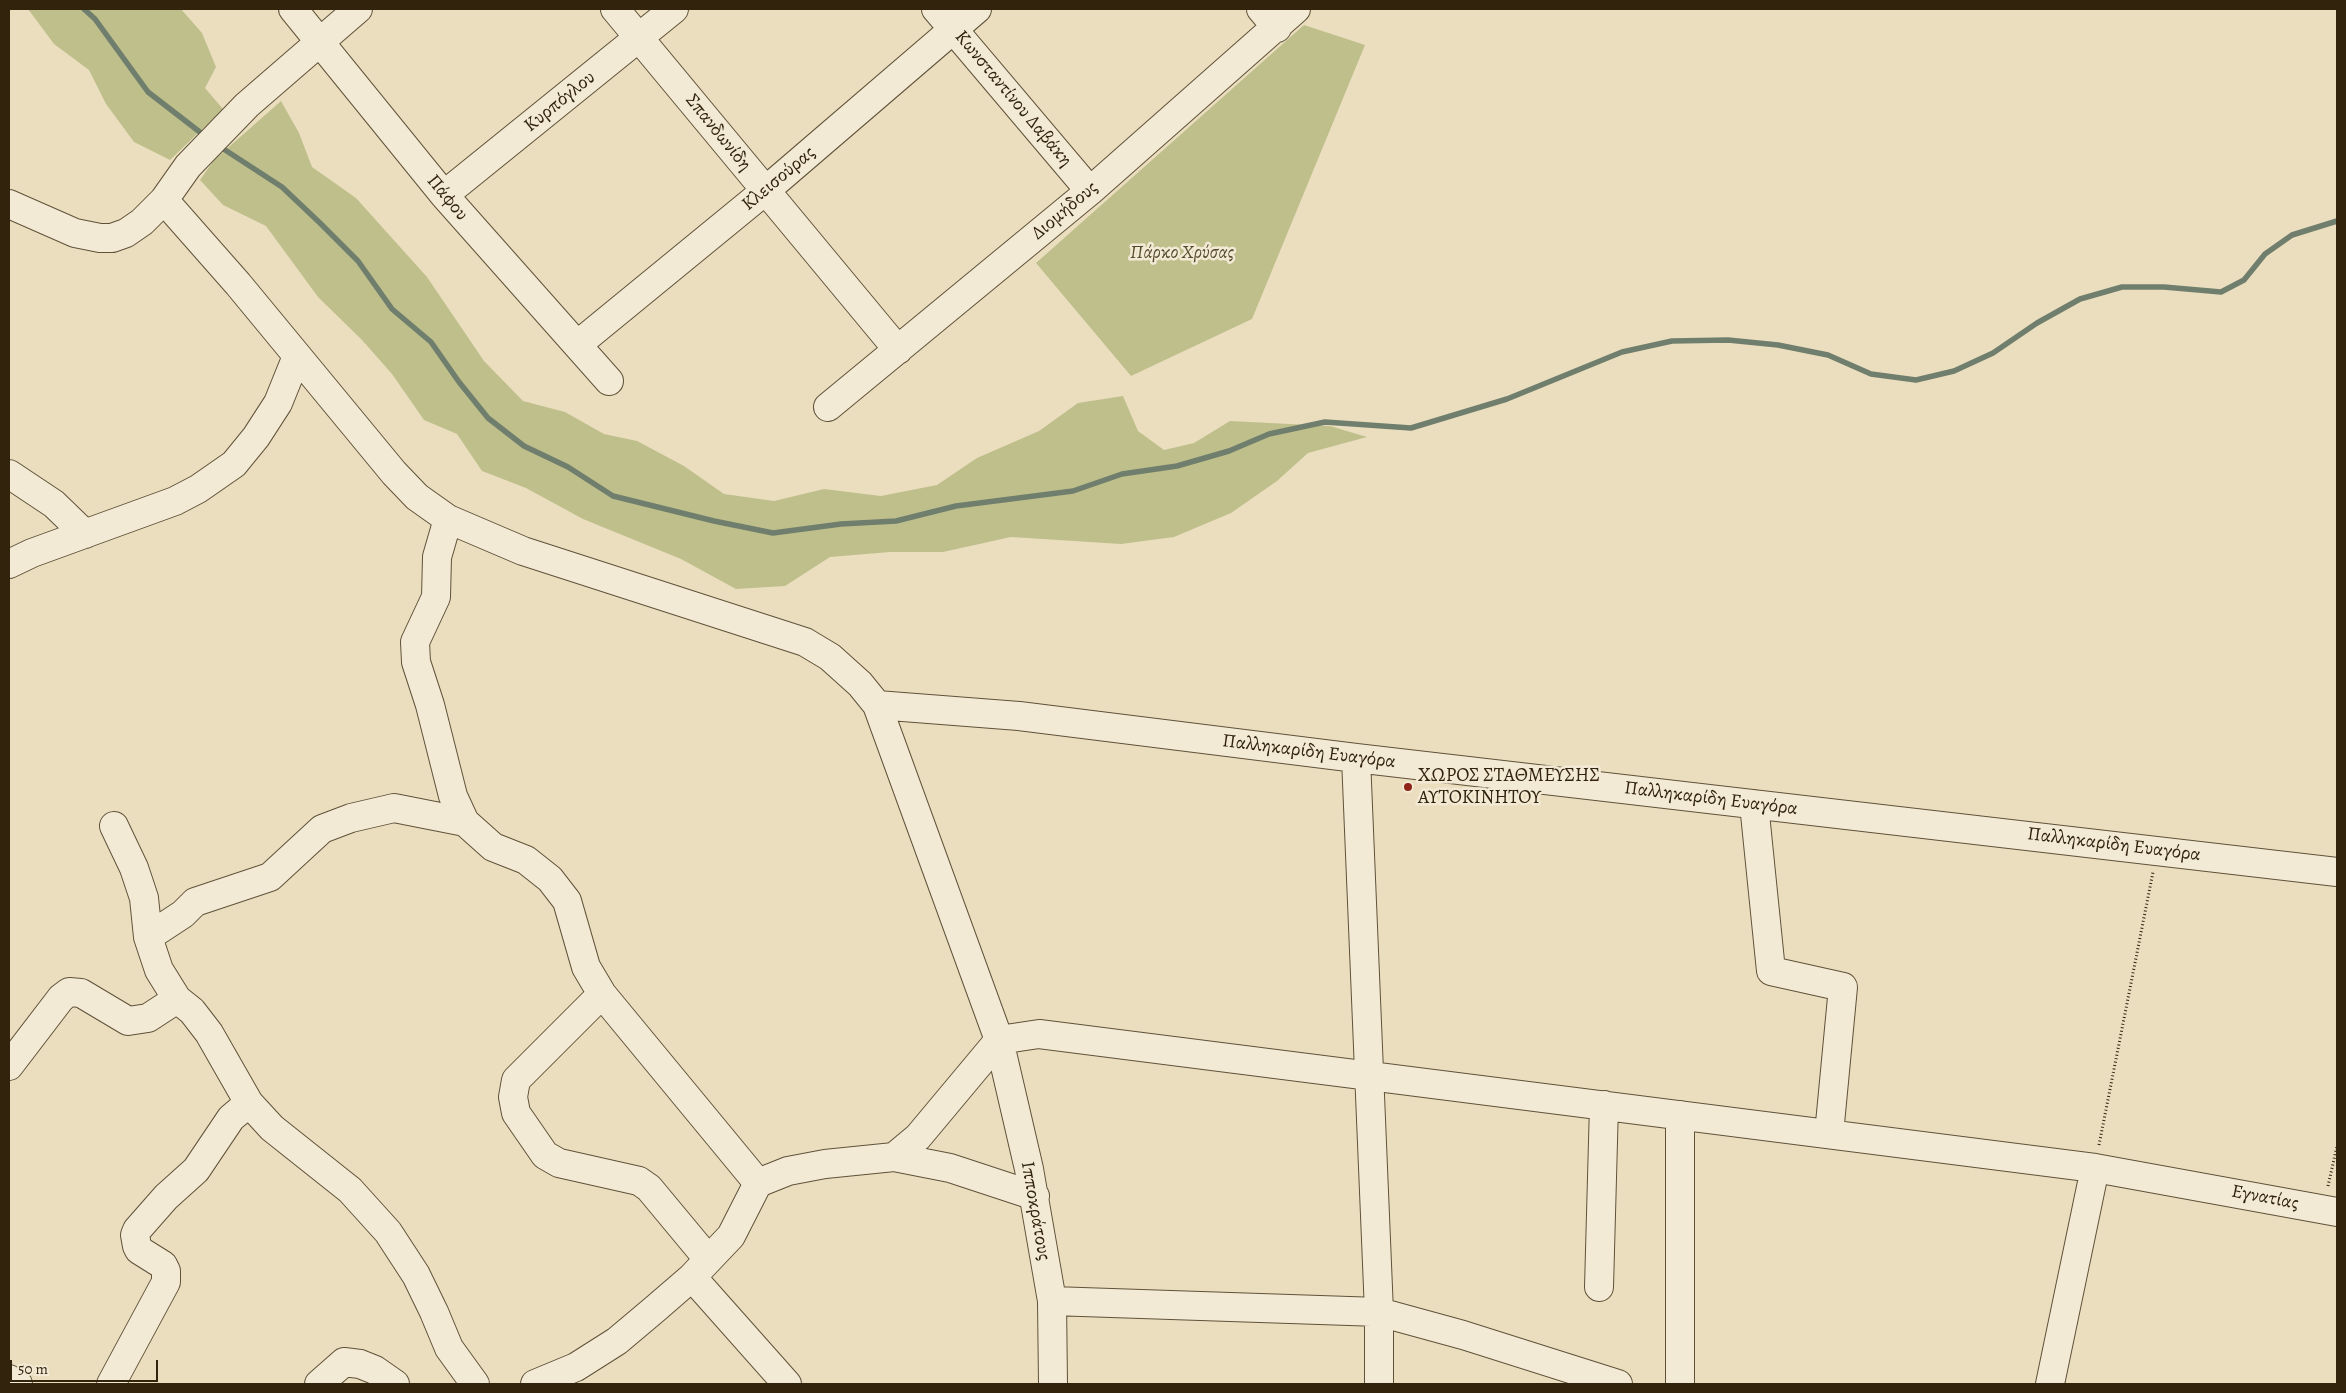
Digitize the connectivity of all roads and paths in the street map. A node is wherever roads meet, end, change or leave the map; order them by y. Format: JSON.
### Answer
{"nodes":[{"id":1,"x":293,"y":9,"type":"edge"},
{"id":2,"x":358,"y":9,"type":"edge"},
{"id":3,"x":615,"y":9,"type":"edge"},
{"id":4,"x":674,"y":9,"type":"edge"},
{"id":5,"x":936,"y":9,"type":"edge"},
{"id":6,"x":977,"y":9,"type":"edge"},
{"id":7,"x":1296,"y":9,"type":"edge"},
{"id":8,"x":1269,"y":18,"type":"edge"},
{"id":9,"x":954,"y":29,"type":"junction"},
{"id":10,"x":640,"y":38,"type":"junction"},
{"id":11,"x":321,"y":41,"type":"junction"},
{"id":12,"x":765,"y":191,"type":"junction"},
{"id":13,"x":1090,"y":191,"type":"junction"},
{"id":14,"x":444,"y":195,"type":"junction"},
{"id":15,"x":164,"y":200,"type":"junction"},
{"id":16,"x":9,"y":204,"type":"edge"},
{"id":17,"x":578,"y":346,"type":"junction"},
{"id":18,"x":898,"y":350,"type":"junction"},
{"id":19,"x":297,"y":356,"type":"junction"},
{"id":20,"x":609,"y":381,"type":"dead end"},
{"id":21,"x":828,"y":407,"type":"dead end"},
{"id":22,"x":9,"y":474,"type":"edge"},
{"id":23,"x":448,"y":519,"type":"junction"},
{"id":24,"x":85,"y":534,"type":"junction"},
{"id":25,"x":9,"y":564,"type":"edge"},
{"id":26,"x":877,"y":705,"type":"junction"},
{"id":27,"x":1356,"y":758,"type":"junction"},
{"id":28,"x":1754,"y":804,"type":"junction"},
{"id":29,"x":465,"y":822,"type":"junction"},
{"id":30,"x":114,"y":826,"type":"dead end"},
{"id":31,"x":2158,"y":850,"type":"junction"},
{"id":32,"x":2337,"y":872,"type":"edge"},
{"id":33,"x":148,"y":937,"type":"junction"},
{"id":34,"x":602,"y":994,"type":"junction"},
{"id":35,"x":177,"y":999,"type":"junction"},
{"id":36,"x":999,"y":1040,"type":"junction"},
{"id":37,"x":9,"y":1066,"type":"edge"},
{"id":38,"x":1368,"y":1076,"type":"junction"},
{"id":39,"x":249,"y":1103,"type":"junction"},
{"id":40,"x":1604,"y":1105,"type":"junction"},
{"id":41,"x":1680,"y":1114,"type":"junction"},
{"id":42,"x":1829,"y":1134,"type":"junction"},
{"id":43,"x":2337,"y":1146,"type":"edge"},
{"id":44,"x":894,"y":1157,"type":"junction"},
{"id":45,"x":2094,"y":1168,"type":"junction"},
{"id":46,"x":758,"y":1183,"type":"junction"},
{"id":47,"x":1035,"y":1196,"type":"junction"},
{"id":48,"x":2330,"y":1210,"type":"edge"},
{"id":49,"x":700,"y":1268,"type":"junction"},
{"id":50,"x":1599,"y":1286,"type":"dead end"},
{"id":51,"x":1052,"y":1301,"type":"junction"},
{"id":52,"x":1379,"y":1312,"type":"junction"},
{"id":53,"x":9,"y":1379,"type":"edge"},
{"id":54,"x":18,"y":1384,"type":"edge"},
{"id":55,"x":111,"y":1384,"type":"edge"},
{"id":56,"x":319,"y":1384,"type":"edge"},
{"id":57,"x":395,"y":1384,"type":"edge"},
{"id":58,"x":474,"y":1384,"type":"edge"},
{"id":59,"x":535,"y":1384,"type":"edge"},
{"id":60,"x":787,"y":1384,"type":"edge"},
{"id":61,"x":1053,"y":1384,"type":"edge"},
{"id":62,"x":1379,"y":1384,"type":"edge"},
{"id":63,"x":1618,"y":1384,"type":"edge"},
{"id":64,"x":1680,"y":1384,"type":"edge"},
{"id":65,"x":2050,"y":1384,"type":"edge"}],
"edges":[{"from":1,"to":11,"type":"street","name":"Πάφου"},
{"from":2,"to":11,"type":"street"},
{"from":3,"to":10,"type":"street","name":"Σπανδωνίδη"},
{"from":4,"to":10,"type":"street","name":"Κυρπόγλου"},
{"from":5,"to":9,"type":"street","name":"Κωνσταντίνου Δαβάκη"},
{"from":6,"to":9,"type":"street","name":"Κλεισούρας"},
{"from":7,"to":8,"type":"street","name":"Διομήδους"},
{"from":8,"to":13,"type":"street","name":"Διομήδους"},
{"from":9,"to":12,"type":"street","name":"Κλεισούρας"},
{"from":9,"to":13,"type":"street","name":"Κωνσταντίνου Δαβάκη"},
{"from":10,"to":12,"type":"street","name":"Σπανδωνίδη"},
{"from":10,"to":14,"type":"street","name":"Κυρπόγλου"},
{"from":11,"to":14,"type":"street","name":"Πάφου"},
{"from":11,"to":15,"type":"street"},
{"from":12,"to":17,"type":"street","name":"Κλεισούρας"},
{"from":12,"to":18,"type":"street","name":"Σπανδωνίδη"},
{"from":13,"to":18,"type":"street","name":"Διομήδους"},
{"from":14,"to":17,"type":"street","name":"Πάφου"},
{"from":15,"to":16,"type":"street"},
{"from":15,"to":19,"type":"street","name":"Ιπποκράτους"},
{"from":17,"to":20,"type":"street","name":"Πάφου"},
{"from":18,"to":21,"type":"street","name":"Διομήδους"},
{"from":19,"to":23,"type":"street","name":"Ιπποκράτους"},
{"from":19,"to":24,"type":"street"},
{"from":22,"to":24,"type":"street"},
{"from":23,"to":26,"type":"street","name":"Ιπποκράτους"},
{"from":23,"to":29,"type":"street"},
{"from":24,"to":25,"type":"street"},
{"from":26,"to":27,"type":"street","name":"Παλληκαρίδη Ευαγόρα"},
{"from":26,"to":36,"type":"street","name":"Ιπποκράτους"},
{"from":27,"to":28,"type":"street","name":"Παλληκαρίδη Ευαγόρα"},
{"from":27,"to":38,"type":"street"},
{"from":28,"to":31,"type":"street","name":"Παλληκαρίδη Ευαγόρα"},
{"from":28,"to":42,"type":"street"},
{"from":29,"to":33,"type":"street"},
{"from":29,"to":34,"type":"street"},
{"from":30,"to":33,"type":"street"},
{"from":31,"to":32,"type":"street","name":"Παλληκαρίδη Ευαγόρα"},
{"from":31,"to":45,"type":"path"},
{"from":33,"to":35,"type":"street"},
{"from":34,"to":46,"type":"street"},
{"from":34,"to":49,"type":"street"},
{"from":35,"to":37,"type":"street"},
{"from":35,"to":39,"type":"street"},
{"from":36,"to":38,"type":"street","name":"Εγνατίας"},
{"from":36,"to":44,"type":"street"},
{"from":36,"to":47,"type":"street","name":"Ιπποκράτους"},
{"from":38,"to":40,"type":"street","name":"Εγνατίας"},
{"from":38,"to":52,"type":"street"},
{"from":39,"to":55,"type":"street"},
{"from":39,"to":58,"type":"street"},
{"from":40,"to":41,"type":"street","name":"Εγνατίας"},
{"from":40,"to":50,"type":"street"},
{"from":41,"to":42,"type":"street","name":"Εγνατίας"},
{"from":41,"to":64,"type":"street"},
{"from":42,"to":45,"type":"street","name":"Εγνατίας"},
{"from":43,"to":48,"type":"path"},
{"from":44,"to":46,"type":"street"},
{"from":44,"to":47,"type":"street"},
{"from":45,"to":48,"type":"street","name":"Εγνατίας"},
{"from":45,"to":65,"type":"street"},
{"from":46,"to":49,"type":"street"},
{"from":47,"to":51,"type":"street","name":"Ιπποκράτους"},
{"from":49,"to":59,"type":"street"},
{"from":49,"to":60,"type":"street"},
{"from":51,"to":52,"type":"street"},
{"from":51,"to":61,"type":"street","name":"Ιπποκράτους"},
{"from":52,"to":62,"type":"street"},
{"from":52,"to":63,"type":"street"},
{"from":53,"to":54,"type":"street"},
{"from":56,"to":57,"type":"street"}]}
